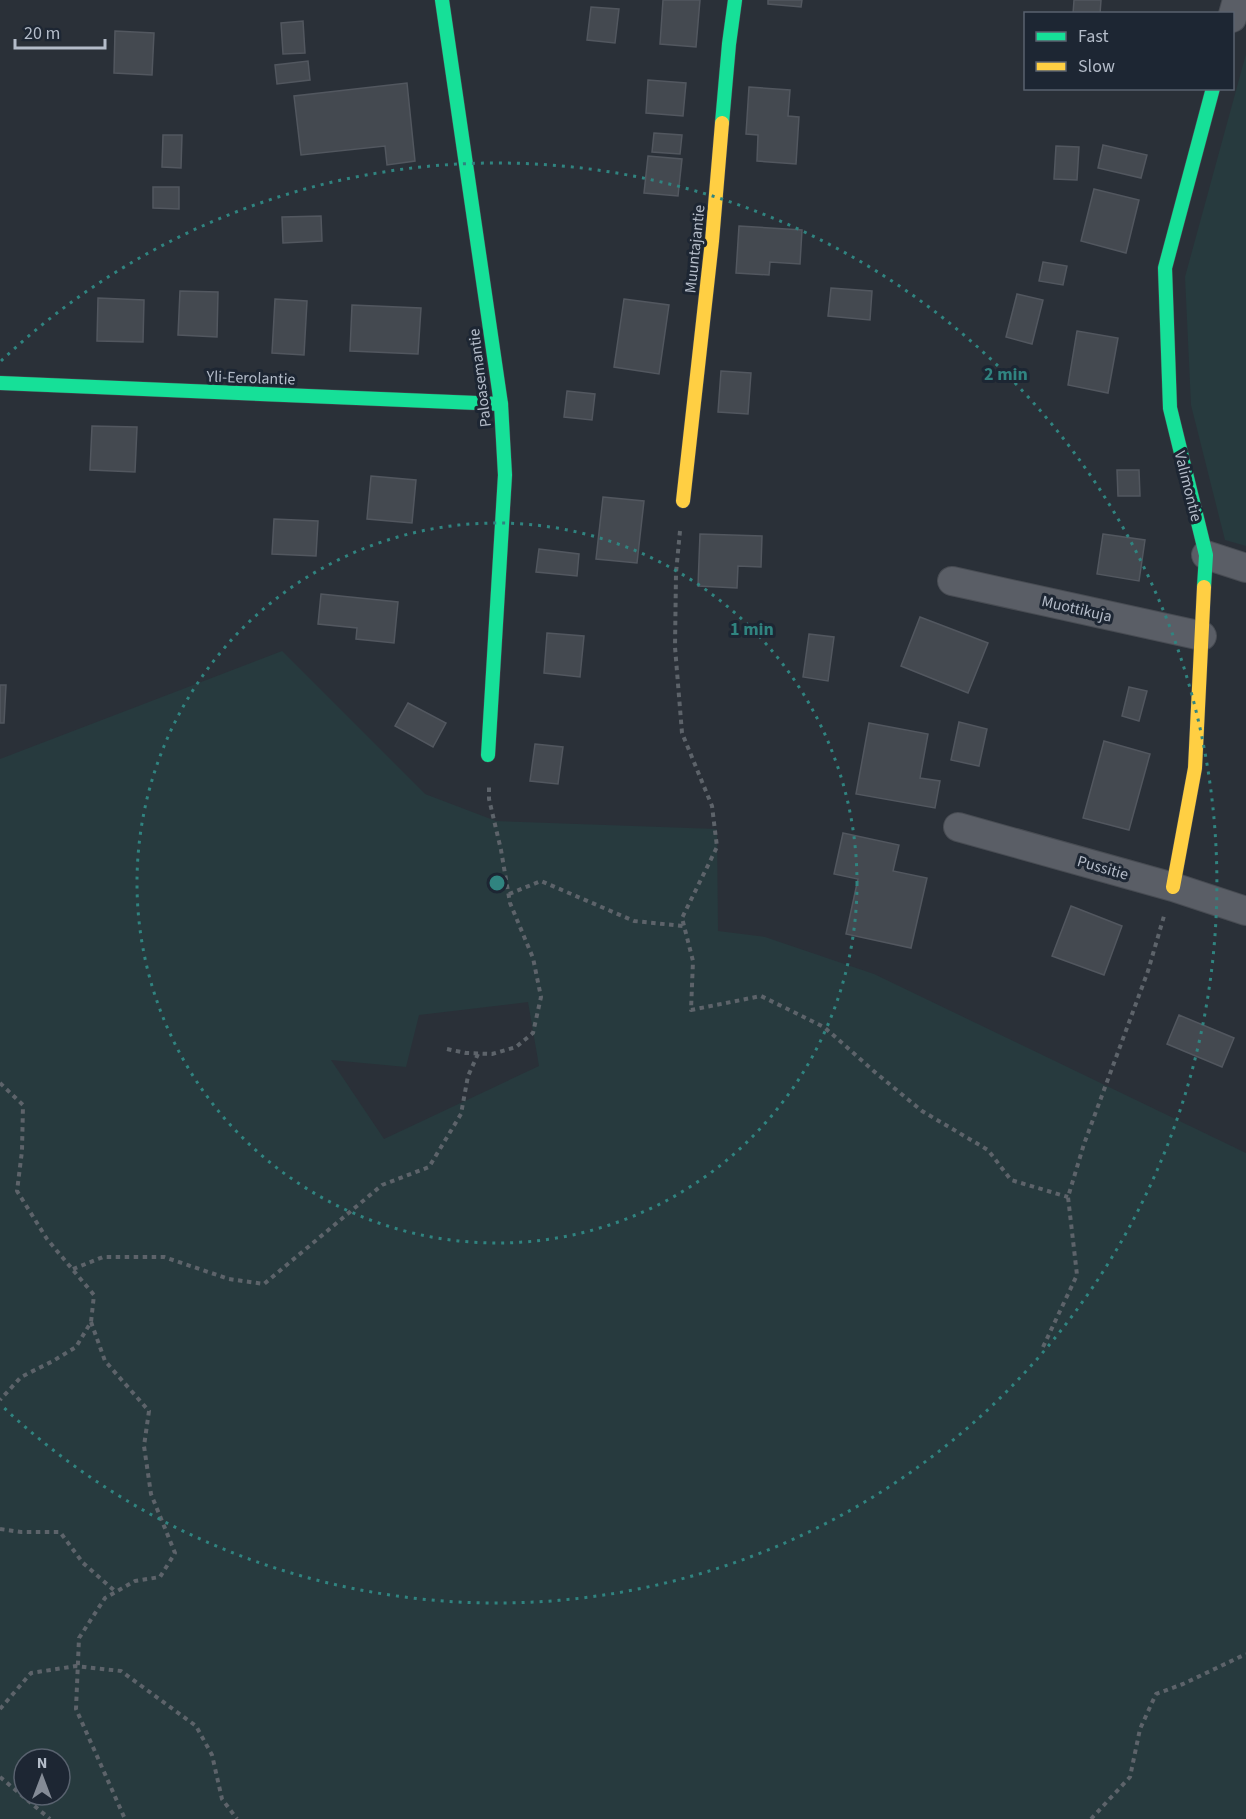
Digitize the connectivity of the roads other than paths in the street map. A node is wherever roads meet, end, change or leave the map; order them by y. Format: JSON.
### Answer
{"nodes":[{"id":1,"x":442,"y":0,"type":"edge"},
{"id":2,"x":735,"y":0,"type":"edge"},
{"id":3,"x":1212,"y":90,"type":"edge"},
{"id":4,"x":0,"y":383,"type":"edge"},
{"id":5,"x":501,"y":404,"type":"junction"},
{"id":6,"x":683,"y":501,"type":"road end"},
{"id":7,"x":1206,"y":555,"type":"junction"},
{"id":8,"x":1246,"y":568,"type":"edge"},
{"id":9,"x":952,"y":580,"type":"dead end"},
{"id":10,"x":1202,"y":636,"type":"junction"},
{"id":11,"x":488,"y":754,"type":"road end"},
{"id":12,"x":958,"y":827,"type":"dead end"},
{"id":13,"x":1173,"y":887,"type":"junction"},
{"id":14,"x":1246,"y":911,"type":"edge"}],
"edges":[{"from":1,"to":5,"type":"street","name":"Paloasemantie"},
{"from":2,"to":6,"type":"street","name":"Muuntajantie"},
{"from":3,"to":7,"type":"street","name":"Valimontie"},
{"from":4,"to":5,"type":"street","name":"Yli-Eerolantie"},
{"from":5,"to":11,"type":"street","name":"Paloasemantie"},
{"from":7,"to":8,"type":"street"},
{"from":7,"to":10,"type":"street","name":"Valimontie"},
{"from":9,"to":10,"type":"street","name":"Muottikuja"},
{"from":10,"to":13,"type":"street","name":"Valimontie"},
{"from":12,"to":13,"type":"street","name":"Pussitie"},
{"from":13,"to":14,"type":"street","name":"Pussitie"}]}
